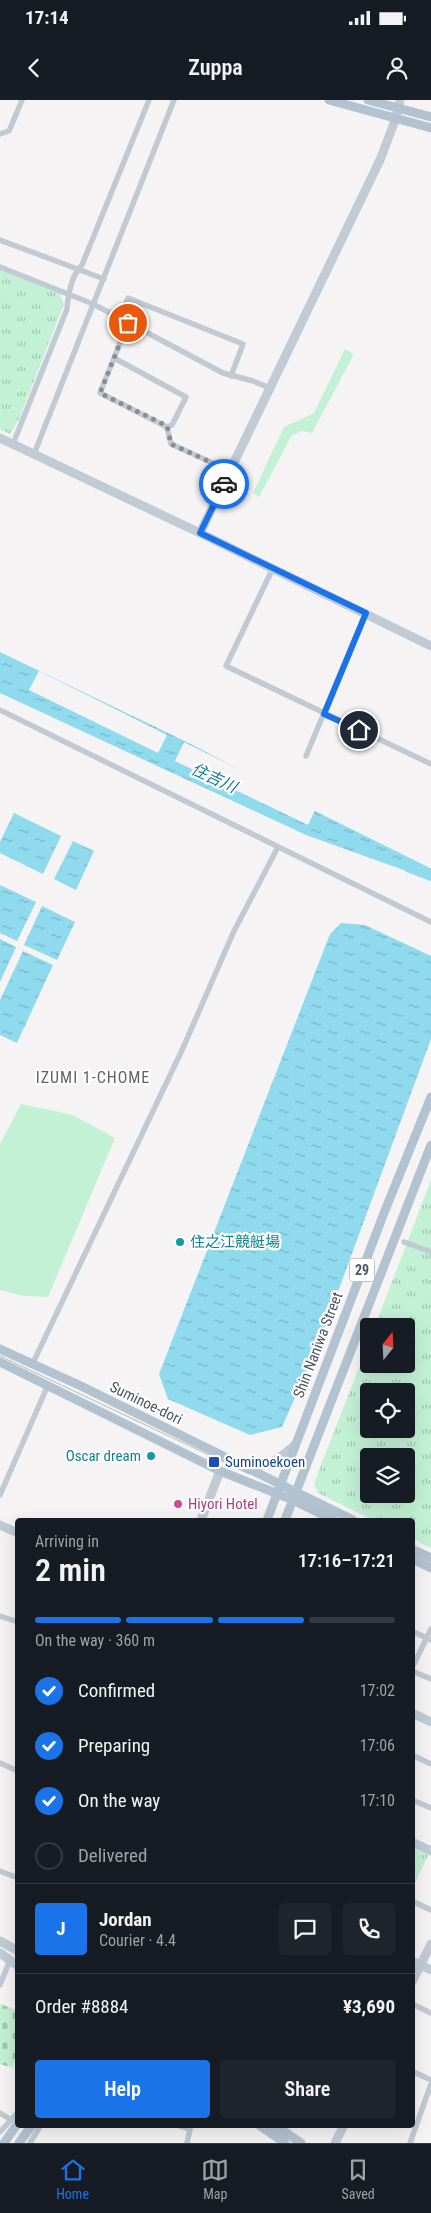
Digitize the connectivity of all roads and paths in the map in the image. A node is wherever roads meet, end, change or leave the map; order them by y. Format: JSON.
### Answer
{"nodes":[{"id":1,"x":22,"y":100,"type":"edge"},
{"id":2,"x":149,"y":100,"type":"edge"},
{"id":3,"x":174,"y":100,"type":"edge"},
{"id":4,"x":329,"y":100,"type":"edge"},
{"id":5,"x":368,"y":100,"type":"edge"},
{"id":6,"x":399,"y":104,"type":"edge"},
{"id":7,"x":431,"y":117,"type":"edge"},
{"id":8,"x":396,"y":118,"type":"junction"},
{"id":9,"x":431,"y":128,"type":"edge"},
{"id":10,"x":0,"y":134,"type":"edge"},
{"id":11,"x":0,"y":240,"type":"edge"},
{"id":12,"x":0,"y":267,"type":"edge"},
{"id":13,"x":77,"y":270,"type":"junction"},
{"id":14,"x":104,"y":279,"type":"junction"},
{"id":15,"x":68,"y":294,"type":"junction"},
{"id":16,"x":92,"y":304,"type":"junction"},
{"id":17,"x":120,"y":319,"type":"junction"},
{"id":18,"x":128,"y":323,"type":"junction"},
{"id":19,"x":114,"y":358,"type":"junction"},
{"id":20,"x":231,"y":376,"type":"junction"},
{"id":21,"x":270,"y":388,"type":"junction"},
{"id":22,"x":167,"y":426,"type":"junction"},
{"id":23,"x":0,"y":438,"type":"edge"},
{"id":24,"x":13,"y":444,"type":"junction"},
{"id":25,"x":34,"y":454,"type":"junction"},
{"id":26,"x":230,"y":471,"type":"junction"},
{"id":27,"x":200,"y":533,"type":"junction"},
{"id":28,"x":273,"y":568,"type":"junction"},
{"id":29,"x":366,"y":613,"type":"junction"},
{"id":30,"x":431,"y":646,"type":"edge"},
{"id":31,"x":0,"y":710,"type":"edge"},
{"id":32,"x":324,"y":714,"type":"junction"},
{"id":33,"x":306,"y":756,"type":"dead end"},
{"id":34,"x":431,"y":764,"type":"edge"},
{"id":35,"x":278,"y":847,"type":"junction"},
{"id":36,"x":431,"y":922,"type":"edge"},
{"id":37,"x":431,"y":1097,"type":"edge"},
{"id":38,"x":431,"y":1145,"type":"edge"},
{"id":39,"x":404,"y":1242,"type":"dead end"},
{"id":40,"x":431,"y":1252,"type":"edge"},
{"id":41,"x":0,"y":1349,"type":"edge"},
{"id":42,"x":0,"y":1362,"type":"edge"},
{"id":43,"x":32,"y":1365,"type":"junction"},
{"id":44,"x":48,"y":1385,"type":"junction"},
{"id":45,"x":295,"y":1445,"type":"junction"},
{"id":46,"x":240,"y":1464,"type":"junction"},
{"id":47,"x":220,"y":1471,"type":"junction"},
{"id":48,"x":280,"y":1484,"type":"junction"},
{"id":49,"x":277,"y":1494,"type":"junction"},
{"id":50,"x":0,"y":1495,"type":"edge"},
{"id":51,"x":294,"y":1496,"type":"junction"},
{"id":52,"x":202,"y":1518,"type":"edge"},
{"id":53,"x":268,"y":1518,"type":"edge"},
{"id":54,"x":287,"y":1518,"type":"edge"},
{"id":55,"x":330,"y":1518,"type":"edge"},
{"id":56,"x":348,"y":1518,"type":"edge"},
{"id":57,"x":0,"y":1525,"type":"edge"},
{"id":58,"x":15,"y":1532,"type":"edge"},
{"id":59,"x":415,"y":1550,"type":"edge"},
{"id":60,"x":431,"y":1558,"type":"edge"},
{"id":61,"x":415,"y":1560,"type":"edge"},
{"id":62,"x":431,"y":1568,"type":"edge"},
{"id":63,"x":0,"y":1616,"type":"edge"},
{"id":64,"x":15,"y":1621,"type":"edge"},
{"id":65,"x":431,"y":1629,"type":"edge"},
{"id":66,"x":415,"y":1632,"type":"edge"},
{"id":67,"x":429,"y":1639,"type":"edge"},
{"id":68,"x":415,"y":1664,"type":"edge"},
{"id":69,"x":415,"y":1671,"type":"edge"},
{"id":70,"x":431,"y":1679,"type":"edge"},
{"id":71,"x":415,"y":1714,"type":"edge"},
{"id":72,"x":431,"y":1722,"type":"edge"},
{"id":73,"x":415,"y":1756,"type":"edge"},
{"id":74,"x":0,"y":1763,"type":"edge"},
{"id":75,"x":431,"y":1764,"type":"edge"},
{"id":76,"x":15,"y":1770,"type":"edge"},
{"id":77,"x":415,"y":1801,"type":"edge"},
{"id":78,"x":431,"y":1808,"type":"edge"},
{"id":79,"x":415,"y":1843,"type":"edge"},
{"id":80,"x":431,"y":1851,"type":"edge"},
{"id":81,"x":0,"y":1871,"type":"edge"},
{"id":82,"x":15,"y":1877,"type":"edge"},
{"id":83,"x":415,"y":1902,"type":"edge"},
{"id":84,"x":431,"y":1910,"type":"edge"},
{"id":85,"x":0,"y":1940,"type":"edge"},
{"id":86,"x":431,"y":1944,"type":"edge"},
{"id":87,"x":15,"y":1949,"type":"edge"},
{"id":88,"x":0,"y":1952,"type":"edge"},
{"id":89,"x":10,"y":1960,"type":"junction"},
{"id":90,"x":417,"y":1963,"type":"edge"},
{"id":91,"x":15,"y":1964,"type":"edge"},
{"id":92,"x":431,"y":1970,"type":"edge"},
{"id":93,"x":0,"y":1985,"type":"edge"},
{"id":94,"x":415,"y":2005,"type":"edge"},
{"id":95,"x":431,"y":2013,"type":"edge"},
{"id":96,"x":415,"y":2072,"type":"edge"},
{"id":97,"x":431,"y":2080,"type":"edge"},
{"id":98,"x":431,"y":2084,"type":"edge"},
{"id":99,"x":0,"y":2112,"type":"edge"},
{"id":100,"x":14,"y":2121,"type":"edge"},
{"id":101,"x":30,"y":2128,"type":"edge"},
{"id":102,"x":38,"y":2128,"type":"edge"},
{"id":103,"x":190,"y":2128,"type":"edge"},
{"id":104,"x":263,"y":2128,"type":"edge"},
{"id":105,"x":279,"y":2128,"type":"edge"},
{"id":106,"x":342,"y":2128,"type":"edge"},
{"id":107,"x":0,"y":2132,"type":"edge"},
{"id":108,"x":4,"y":2143,"type":"edge"},
{"id":109,"x":19,"y":2143,"type":"edge"},
{"id":110,"x":30,"y":2143,"type":"edge"},
{"id":111,"x":187,"y":2143,"type":"edge"},
{"id":112,"x":285,"y":2143,"type":"edge"},
{"id":113,"x":301,"y":2143,"type":"edge"},
{"id":114,"x":334,"y":2143,"type":"edge"},
{"id":115,"x":410,"y":2143,"type":"edge"}],
"edges":[{"from":1,"to":10,"type":"street"},
{"from":2,"to":13,"type":"street"},
{"from":3,"to":14,"type":"street"},
{"from":4,"to":8,"type":"main road"},
{"from":5,"to":6,"type":"main road"},
{"from":6,"to":7,"type":"main road"},
{"from":6,"to":8,"type":"street"},
{"from":8,"to":9,"type":"main road"},
{"from":8,"to":21,"type":"street"},
{"from":11,"to":13,"type":"street"},
{"from":12,"to":15,"type":"street"},
{"from":13,"to":14,"type":"street"},
{"from":13,"to":15,"type":"street"},
{"from":14,"to":16,"type":"street"},
{"from":15,"to":16,"type":"street"},
{"from":15,"to":24,"type":"street"},
{"from":16,"to":17,"type":"street"},
{"from":16,"to":25,"type":"street"},
{"from":17,"to":18,"type":"street"},
{"from":17,"to":20,"type":"street"},
{"from":18,"to":19,"type":"street"},
{"from":18,"to":20,"type":"street"},
{"from":19,"to":22,"type":"street"},
{"from":19,"to":22,"type":"street"},
{"from":20,"to":21,"type":"street"},
{"from":21,"to":26,"type":"street"},
{"from":22,"to":26,"type":"street"},
{"from":23,"to":24,"type":"street"},
{"from":24,"to":25,"type":"street"},
{"from":25,"to":27,"type":"street"},
{"from":26,"to":27,"type":"street"},
{"from":27,"to":28,"type":"street"},
{"from":28,"to":29,"type":"street"},
{"from":28,"to":32,"type":"street"},
{"from":29,"to":30,"type":"street"},
{"from":29,"to":32,"type":"street"},
{"from":31,"to":35,"type":"street"},
{"from":32,"to":33,"type":"street"},
{"from":32,"to":34,"type":"street"},
{"from":35,"to":36,"type":"street"},
{"from":35,"to":43,"type":"street"},
{"from":37,"to":45,"type":"main road","name":"Shin Naniwa Street","number":"29"},
{"from":38,"to":51,"type":"main road","number":"29"},
{"from":39,"to":40,"type":"street"},
{"from":41,"to":43,"type":"main road","name":"Suminoe-dori"},
{"from":42,"to":44,"type":"main road","name":"Suminoe-dori"},
{"from":43,"to":46,"type":"main road","name":"Suminoe-dori"},
{"from":44,"to":47,"type":"main road","name":"Suminoe-dori"},
{"from":44,"to":50,"type":"street"},
{"from":45,"to":46,"type":"street"},
{"from":45,"to":48,"type":"main road","name":"Shin Naniwa Street","number":"29"},
{"from":46,"to":48,"type":"main road","name":"Suminoe-dori"},
{"from":47,"to":49,"type":"main road","name":"Suminoe-dori"},
{"from":47,"to":52,"type":"street"},
{"from":48,"to":49,"type":"main road","name":"Shin Naniwa Street","number":"29"},
{"from":48,"to":51,"type":"main road","name":"Suminoe-dori"},
{"from":49,"to":51,"type":"main road","name":"Suminoe-dori"},
{"from":49,"to":53,"type":"main road","name":"Shin Naniwa Street","number":"29"},
{"from":51,"to":54,"type":"main road","number":"29"},
{"from":51,"to":55,"type":"main road"},
{"from":51,"to":56,"type":"main road"},
{"from":57,"to":58,"type":"street"},
{"from":59,"to":60,"type":"main road"},
{"from":61,"to":62,"type":"main road"},
{"from":63,"to":64,"type":"street"},
{"from":65,"to":67,"type":"street"},
{"from":66,"to":67,"type":"street"},
{"from":67,"to":68,"type":"street"},
{"from":69,"to":70,"type":"street"},
{"from":71,"to":72,"type":"street"},
{"from":73,"to":75,"type":"street"},
{"from":74,"to":76,"type":"street"},
{"from":77,"to":78,"type":"street"},
{"from":79,"to":80,"type":"street"},
{"from":81,"to":82,"type":"street"},
{"from":83,"to":84,"type":"street"},
{"from":85,"to":87,"type":"street"},
{"from":86,"to":90,"type":"street"},
{"from":88,"to":89,"type":"street"},
{"from":89,"to":91,"type":"street"},
{"from":89,"to":93,"type":"street"},
{"from":90,"to":92,"type":"street"},
{"from":94,"to":95,"type":"street"},
{"from":96,"to":97,"type":"street"},
{"from":98,"to":115,"type":"street"},
{"from":99,"to":100,"type":"street"},
{"from":100,"to":107,"type":"street"},
{"from":100,"to":108,"type":"main road"},
{"from":101,"to":109,"type":"main road"},
{"from":102,"to":110,"type":"street"},
{"from":103,"to":111,"type":"street"},
{"from":104,"to":112,"type":"main road"},
{"from":105,"to":113,"type":"main road"},
{"from":106,"to":114,"type":"street"}]}
